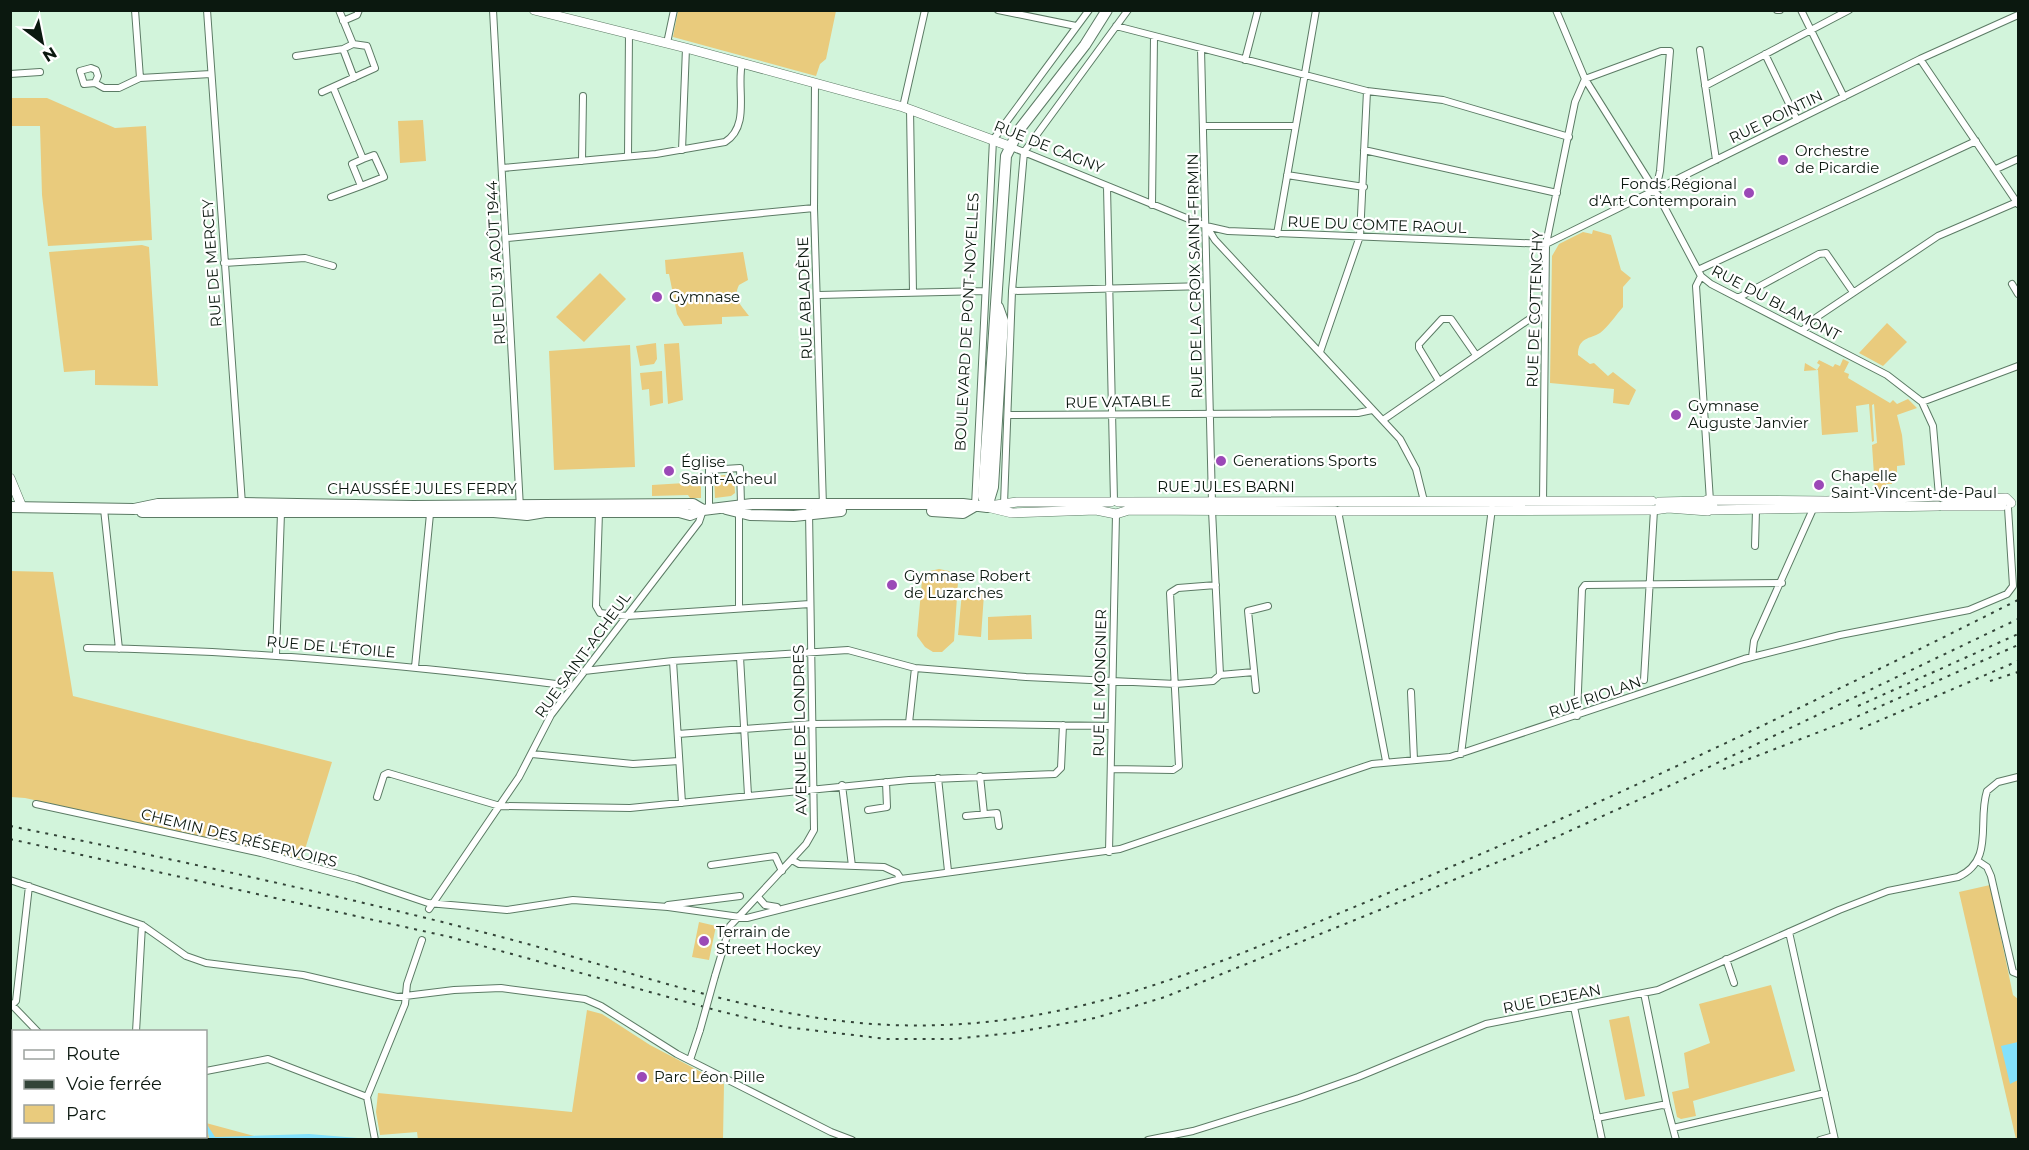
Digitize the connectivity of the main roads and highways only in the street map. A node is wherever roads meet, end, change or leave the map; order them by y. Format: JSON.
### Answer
{"nodes":[{"id":1,"x":534,"y":10,"type":"edge"},
{"id":2,"x":1104,"y":10,"type":"edge"},
{"id":3,"x":1009,"y":146,"type":"junction"},
{"id":4,"x":10,"y":478,"type":"edge"},
{"id":5,"x":1940,"y":501,"type":"junction"},
{"id":6,"x":1114,"y":502,"type":"junction"},
{"id":7,"x":1708,"y":504,"type":"junction"},
{"id":8,"x":2008,"y":504,"type":"edge"},
{"id":9,"x":1493,"y":505,"type":"junction"},
{"id":10,"x":10,"y":507,"type":"edge"},
{"id":11,"x":22,"y":507,"type":"junction"},
{"id":12,"x":987,"y":507,"type":"junction"},
{"id":13,"x":1212,"y":507,"type":"junction"},
{"id":14,"x":1338,"y":507,"type":"junction"},
{"id":15,"x":242,"y":508,"type":"junction"},
{"id":16,"x":520,"y":510,"type":"junction"},
{"id":17,"x":706,"y":510,"type":"junction"},
{"id":18,"x":1115,"y":514,"type":"junction"}],
"edges":[{"from":1,"to":3,"type":"main road","name":"RUE DE CAGNY"},
{"from":2,"to":3,"type":"main road"},
{"from":3,"to":12,"type":"main road","name":"BOULEVARD DE PONT-NOYELLES"},
{"from":4,"to":11,"type":"main road"},
{"from":5,"to":7,"type":"main road","name":"RUE JULES BARNI"},
{"from":5,"to":7,"type":"main road","name":"RUE JULES BARNI"},
{"from":5,"to":8,"type":"main road","name":"RUE JULES BARNI"},
{"from":6,"to":12,"type":"main road","name":"RUE JULES BARNI"},
{"from":6,"to":13,"type":"main road","name":"RUE JULES BARNI"},
{"from":6,"to":18,"type":"main road"},
{"from":7,"to":9,"type":"main road","name":"RUE JULES BARNI"},
{"from":9,"to":14,"type":"main road","name":"RUE JULES BARNI"},
{"from":9,"to":14,"type":"main road","name":"RUE JULES BARNI"},
{"from":10,"to":11,"type":"main road","name":"CHAUSSÉE JULES FERRY"},
{"from":11,"to":15,"type":"main road","name":"CHAUSSÉE JULES FERRY"},
{"from":12,"to":17,"type":"main road","name":"CHAUSSÉE JULES FERRY"},
{"from":12,"to":18,"type":"main road","name":"RUE JULES BARNI"},
{"from":13,"to":14,"type":"main road","name":"RUE JULES BARNI"},
{"from":13,"to":18,"type":"main road","name":"RUE JULES BARNI"},
{"from":15,"to":16,"type":"main road","name":"CHAUSSÉE JULES FERRY"},
{"from":15,"to":16,"type":"main road","name":"CHAUSSÉE JULES FERRY"},
{"from":16,"to":17,"type":"main road"},
{"from":16,"to":17,"type":"main road","name":"CHAUSSÉE JULES FERRY"}]}
